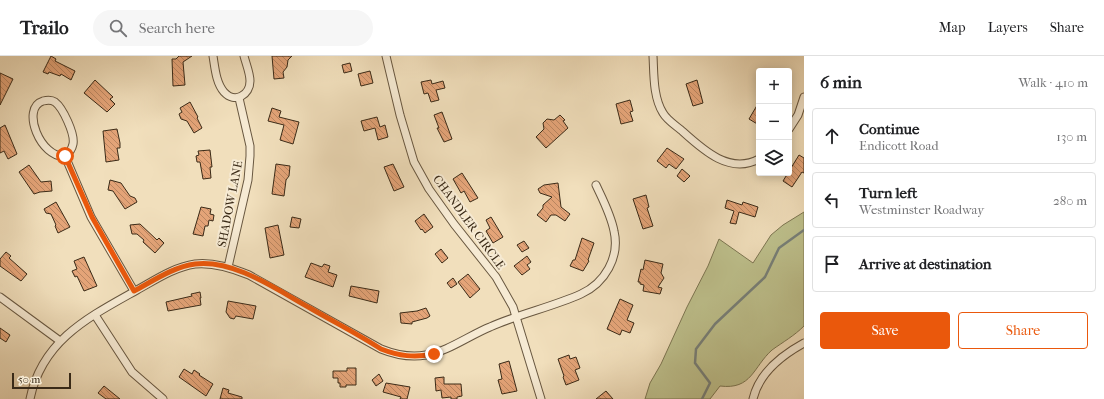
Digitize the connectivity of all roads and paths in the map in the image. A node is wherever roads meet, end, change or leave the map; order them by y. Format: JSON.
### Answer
{"nodes":[{"id":1,"x":213,"y":56,"type":"edge"},
{"id":2,"x":244,"y":56,"type":"edge"},
{"id":3,"x":386,"y":56,"type":"edge"},
{"id":4,"x":653,"y":56,"type":"edge"},
{"id":5,"x":804,"y":97,"type":"edge"},
{"id":6,"x":239,"y":98,"type":"junction"},
{"id":7,"x":792,"y":125,"type":"edge"},
{"id":8,"x":65,"y":156,"type":"junction"},
{"id":9,"x":756,"y":160,"type":"edge"},
{"id":10,"x":596,"y":185,"type":"dead end"},
{"id":11,"x":228,"y":267,"type":"junction"},
{"id":12,"x":134,"y":291,"type":"junction"},
{"id":13,"x":0,"y":297,"type":"edge"},
{"id":14,"x":95,"y":315,"type":"junction"},
{"id":15,"x":517,"y":317,"type":"junction"},
{"id":16,"x":60,"y":341,"type":"junction"},
{"id":17,"x":804,"y":343,"type":"edge"},
{"id":18,"x":30,"y":399,"type":"edge"},
{"id":19,"x":163,"y":399,"type":"edge"},
{"id":20,"x":541,"y":399,"type":"edge"},
{"id":21,"x":752,"y":399,"type":"edge"}],
"edges":[{"from":1,"to":6,"type":"street"},
{"from":2,"to":6,"type":"street"},
{"from":3,"to":15,"type":"street","name":"CHANDLER CIRCLE"},
{"from":4,"to":9,"type":"street"},
{"from":5,"to":7,"type":"street"},
{"from":6,"to":11,"type":"street","name":"SHADOW LANE"},
{"from":8,"to":8,"type":"street"},
{"from":8,"to":12,"type":"street"},
{"from":10,"to":15,"type":"street"},
{"from":11,"to":12,"type":"street"},
{"from":11,"to":15,"type":"street"},
{"from":12,"to":14,"type":"street"},
{"from":13,"to":16,"type":"street"},
{"from":14,"to":16,"type":"street"},
{"from":14,"to":19,"type":"street"},
{"from":15,"to":20,"type":"street","name":"CHANDLER CIRCLE"},
{"from":16,"to":18,"type":"street"},
{"from":17,"to":21,"type":"street"}]}
